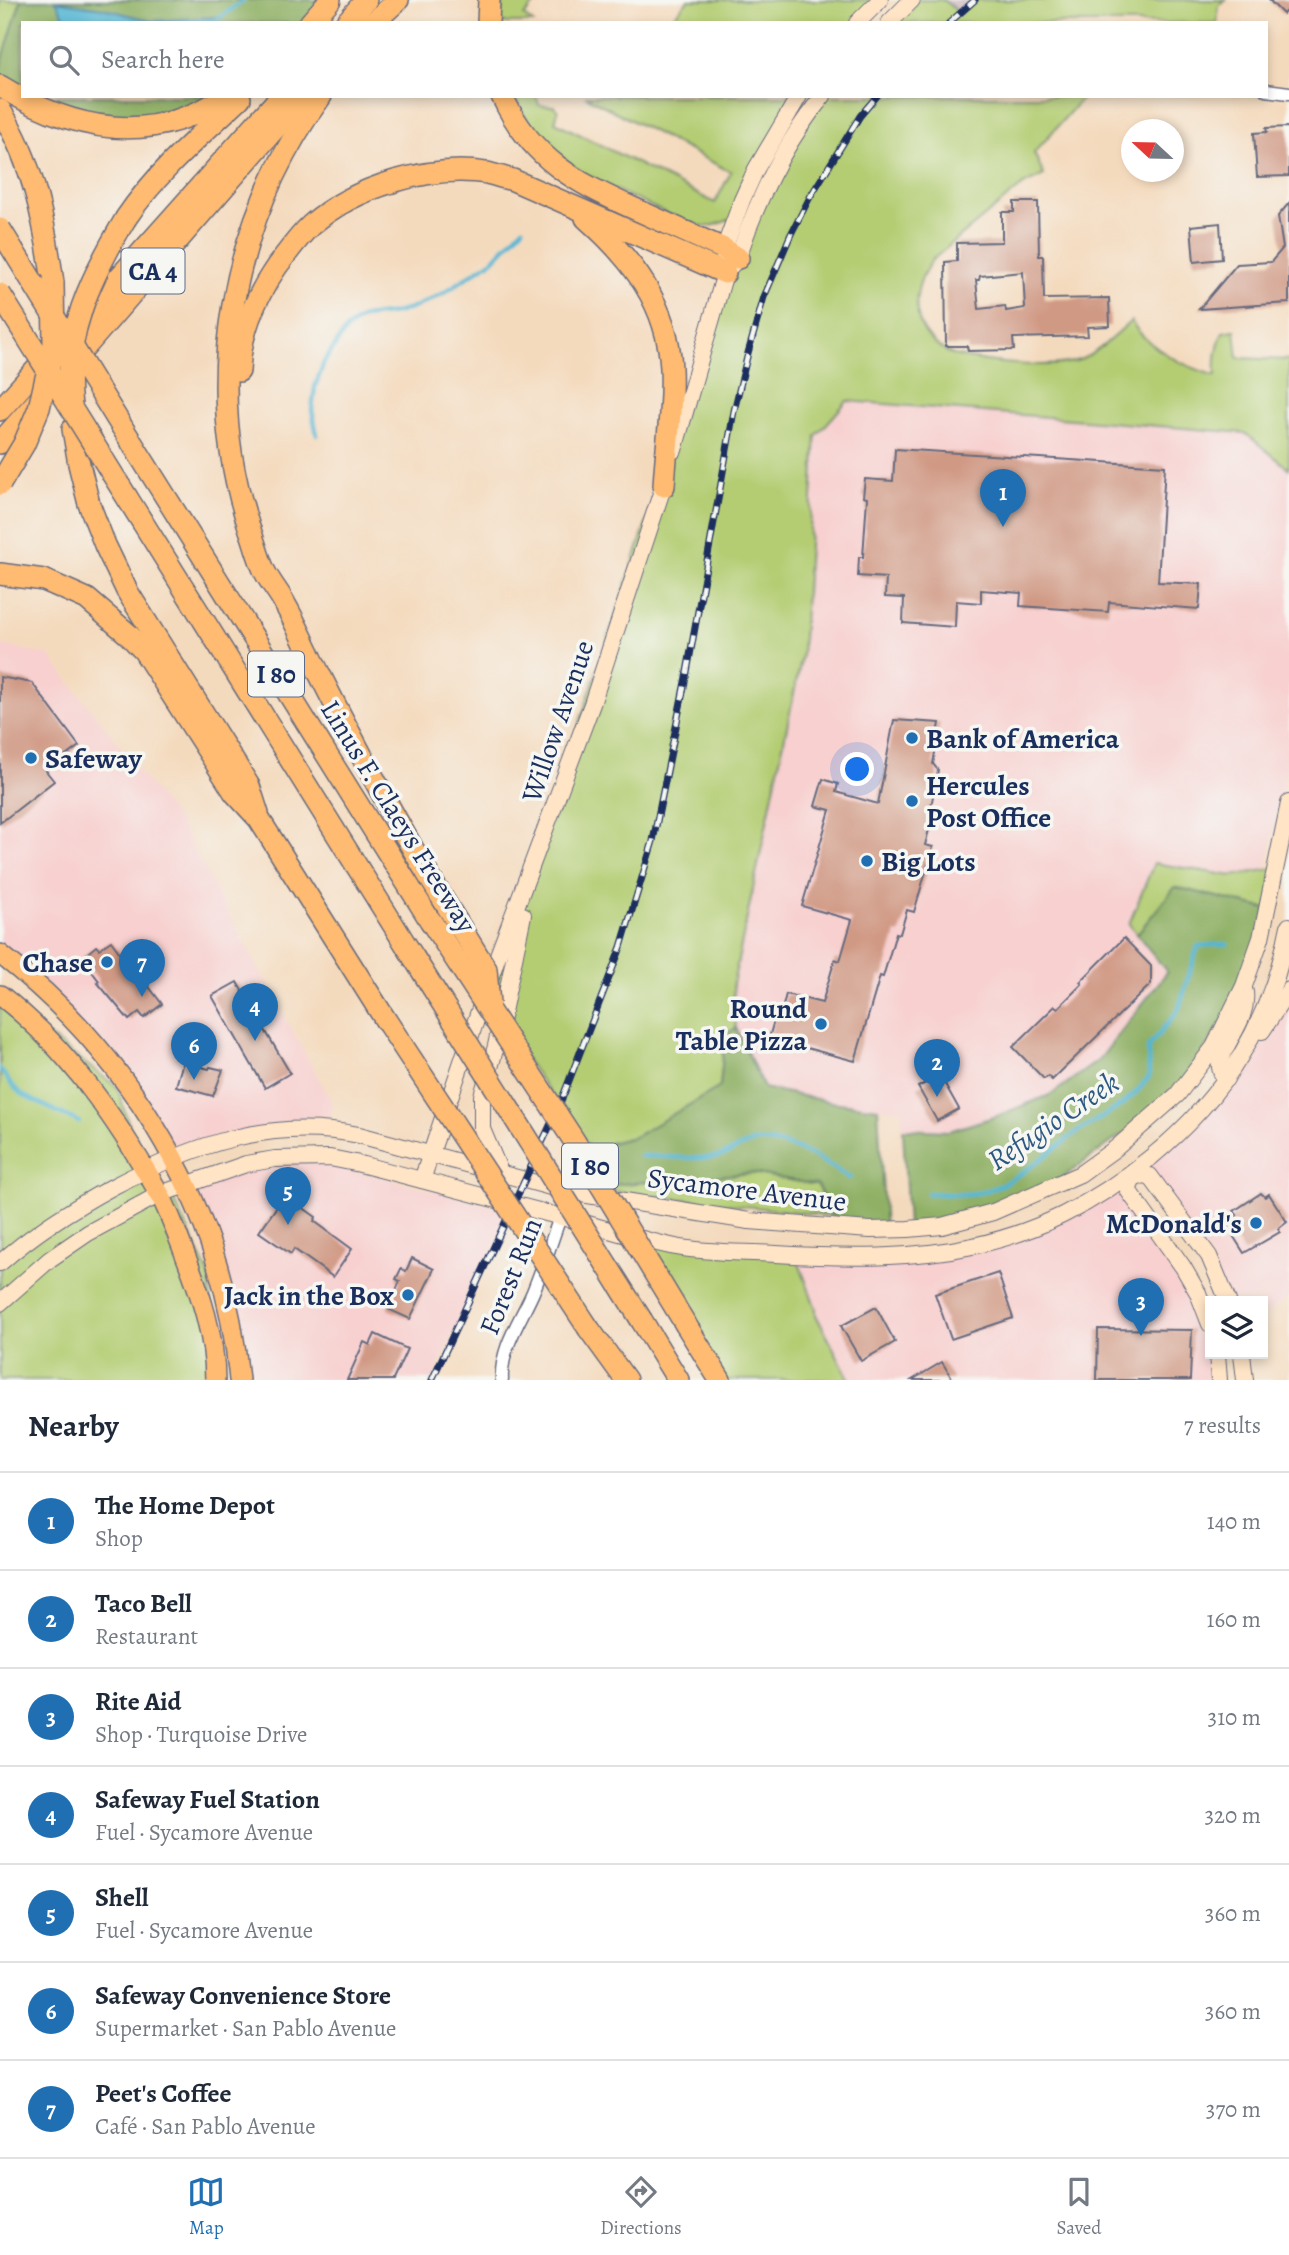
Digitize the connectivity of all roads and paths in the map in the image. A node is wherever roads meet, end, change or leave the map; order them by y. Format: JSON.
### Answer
{"nodes":[{"id":1,"x":330,"y":0,"type":"edge"},
{"id":2,"x":366,"y":0,"type":"edge"},
{"id":3,"x":489,"y":0,"type":"edge"},
{"id":4,"x":880,"y":0,"type":"edge"},
{"id":5,"x":912,"y":0,"type":"edge"},
{"id":6,"x":395,"y":3,"type":"edge"},
{"id":7,"x":312,"y":21,"type":"edge"},
{"id":8,"x":348,"y":21,"type":"edge"},
{"id":9,"x":375,"y":21,"type":"edge"},
{"id":10,"x":381,"y":21,"type":"edge"},
{"id":11,"x":488,"y":21,"type":"edge"},
{"id":12,"x":858,"y":21,"type":"edge"},
{"id":13,"x":891,"y":21,"type":"edge"},
{"id":14,"x":0,"y":86,"type":"edge"},
{"id":15,"x":1268,"y":90,"type":"edge"},
{"id":16,"x":1289,"y":93,"type":"edge"},
{"id":17,"x":223,"y":98,"type":"edge"},
{"id":18,"x":239,"y":98,"type":"edge"},
{"id":19,"x":279,"y":98,"type":"edge"},
{"id":20,"x":301,"y":98,"type":"edge"},
{"id":21,"x":320,"y":98,"type":"edge"},
{"id":22,"x":503,"y":98,"type":"edge"},
{"id":23,"x":798,"y":98,"type":"edge"},
{"id":24,"x":822,"y":98,"type":"edge"},
{"id":25,"x":0,"y":110,"type":"edge"},
{"id":26,"x":574,"y":207,"type":"junction"},
{"id":27,"x":0,"y":229,"type":"edge"},
{"id":28,"x":729,"y":260,"type":"junction"},
{"id":29,"x":0,"y":295,"type":"edge"},
{"id":30,"x":0,"y":410,"type":"edge"},
{"id":31,"x":0,"y":443,"type":"edge"},
{"id":32,"x":0,"y":484,"type":"edge"},
{"id":33,"x":664,"y":486,"type":"junction"},
{"id":34,"x":0,"y":574,"type":"edge"},
{"id":35,"x":285,"y":604,"type":"junction"},
{"id":36,"x":1289,"y":803,"type":"edge"},
{"id":37,"x":259,"y":819,"type":"junction"},
{"id":38,"x":539,"y":849,"type":"junction"},
{"id":39,"x":1288,"y":933,"type":"edge"},
{"id":40,"x":1261,"y":938,"type":"junction"},
{"id":41,"x":0,"y":954,"type":"edge"},
{"id":42,"x":1286,"y":955,"type":"edge"},
{"id":43,"x":1244,"y":986,"type":"junction"},
{"id":44,"x":1289,"y":990,"type":"edge"},
{"id":45,"x":0,"y":995,"type":"edge"},
{"id":46,"x":490,"y":1009,"type":"junction"},
{"id":47,"x":1239,"y":1061,"type":"junction"},
{"id":48,"x":1226,"y":1079,"type":"junction"},
{"id":49,"x":1116,"y":1148,"type":"junction"},
{"id":50,"x":431,"y":1156,"type":"junction"},
{"id":51,"x":173,"y":1157,"type":"junction"},
{"id":52,"x":145,"y":1170,"type":"junction"},
{"id":53,"x":501,"y":1174,"type":"junction"},
{"id":54,"x":1133,"y":1175,"type":"junction"},
{"id":55,"x":422,"y":1180,"type":"junction"},
{"id":56,"x":187,"y":1185,"type":"junction"},
{"id":57,"x":569,"y":1192,"type":"junction"},
{"id":58,"x":160,"y":1194,"type":"junction"},
{"id":59,"x":560,"y":1217,"type":"junction"},
{"id":60,"x":0,"y":1263,"type":"edge"},
{"id":61,"x":1226,"y":1296,"type":"edge"},
{"id":62,"x":0,"y":1303,"type":"edge"},
{"id":63,"x":1205,"y":1310,"type":"edge"},
{"id":64,"x":1217,"y":1359,"type":"edge"},
{"id":65,"x":1243,"y":1359,"type":"edge"},
{"id":66,"x":215,"y":1380,"type":"edge"},
{"id":67,"x":239,"y":1380,"type":"edge"},
{"id":68,"x":502,"y":1380,"type":"edge"},
{"id":69,"x":626,"y":1380,"type":"edge"},
{"id":70,"x":678,"y":1380,"type":"edge"},
{"id":71,"x":720,"y":1380,"type":"edge"},
{"id":72,"x":1219,"y":1380,"type":"edge"},
{"id":73,"x":1245,"y":1380,"type":"edge"}],
"edges":[{"from":1,"to":7,"type":"highway"},
{"from":2,"to":8,"type":"highway"},
{"from":3,"to":11,"type":"highway"},
{"from":4,"to":12,"type":"street"},
{"from":5,"to":13,"type":"street"},
{"from":6,"to":9,"type":"highway"},
{"from":6,"to":10,"type":"highway"},
{"from":14,"to":17,"type":"highway"},
{"from":15,"to":16,"type":"street"},
{"from":18,"to":37,"type":"highway","bridge":true},
{"from":19,"to":30,"type":"highway","number":"CA 4"},
{"from":20,"to":31,"type":"highway","number":"CA 4"},
{"from":21,"to":35,"type":"highway"},
{"from":22,"to":28,"type":"highway"},
{"from":23,"to":28,"type":"street","name":"Willow Avenue"},
{"from":24,"to":28,"type":"street","name":"Willow Avenue"},
{"from":25,"to":32,"type":"highway","bridge":true},
{"from":26,"to":28,"type":"highway"},
{"from":26,"to":33,"type":"highway"},
{"from":26,"to":35,"type":"highway"},
{"from":27,"to":46,"type":"highway","name":"Linus F. Claeys Freeway","number":"I 80","bridge":true},
{"from":28,"to":33,"type":"street","name":"Willow Avenue"},
{"from":29,"to":70,"type":"highway","number":"I 80","bridge":true},
{"from":33,"to":38,"type":"street","name":"Willow Avenue"},
{"from":34,"to":37,"type":"highway"},
{"from":35,"to":46,"type":"highway","bridge":true},
{"from":36,"to":40,"type":"street","name":"Sycamore Avenue"},
{"from":37,"to":69,"type":"highway","bridge":true},
{"from":38,"to":50,"type":"street","name":"Willow Avenue"},
{"from":38,"to":53,"type":"street"},
{"from":39,"to":40,"type":"street"},
{"from":39,"to":42,"type":"street","name":"Sycamore Avenue"},
{"from":40,"to":42,"type":"street"},
{"from":40,"to":43,"type":"street","name":"Sycamore Avenue"},
{"from":41,"to":51,"type":"main road"},
{"from":42,"to":47,"type":"street","name":"Sycamore Avenue"},
{"from":43,"to":48,"type":"street"},
{"from":43,"to":49,"type":"street","name":"Sycamore Avenue"},
{"from":44,"to":47,"type":"street"},
{"from":45,"to":52,"type":"main road"},
{"from":46,"to":71,"type":"highway","name":"Linus F. Claeys Freeway","number":"I 80","bridge":true},
{"from":47,"to":48,"type":"street","name":"Sycamore Avenue"},
{"from":48,"to":54,"type":"street","name":"Sycamore Avenue"},
{"from":49,"to":54,"type":"street"},
{"from":49,"to":57,"type":"street","name":"Sycamore Avenue"},
{"from":50,"to":51,"type":"street","name":"Sycamore Avenue"},
{"from":50,"to":53,"type":"street","name":"Sycamore Avenue"},
{"from":50,"to":55,"type":"street","name":"Willow Avenue"},
{"from":51,"to":52,"type":"street","name":"Sycamore Avenue"},
{"from":51,"to":56,"type":"main road"},
{"from":52,"to":58,"type":"main road"},
{"from":52,"to":60,"type":"street","name":"Sycamore Avenue"},
{"from":53,"to":57,"type":"street","name":"Sycamore Avenue"},
{"from":54,"to":59,"type":"street","name":"Sycamore Avenue"},
{"from":54,"to":61,"type":"street"},
{"from":54,"to":63,"type":"street"},
{"from":55,"to":56,"type":"street","name":"Sycamore Avenue"},
{"from":55,"to":59,"type":"street","name":"Sycamore Avenue"},
{"from":56,"to":58,"type":"street","name":"Sycamore Avenue"},
{"from":56,"to":67,"type":"main road"},
{"from":57,"to":59,"type":"street","name":"Forest Run"},
{"from":58,"to":62,"type":"street","name":"Sycamore Avenue"},
{"from":58,"to":66,"type":"main road"},
{"from":59,"to":68,"type":"street","name":"Forest Run"},
{"from":64,"to":72,"type":"street"},
{"from":65,"to":73,"type":"street"}]}
